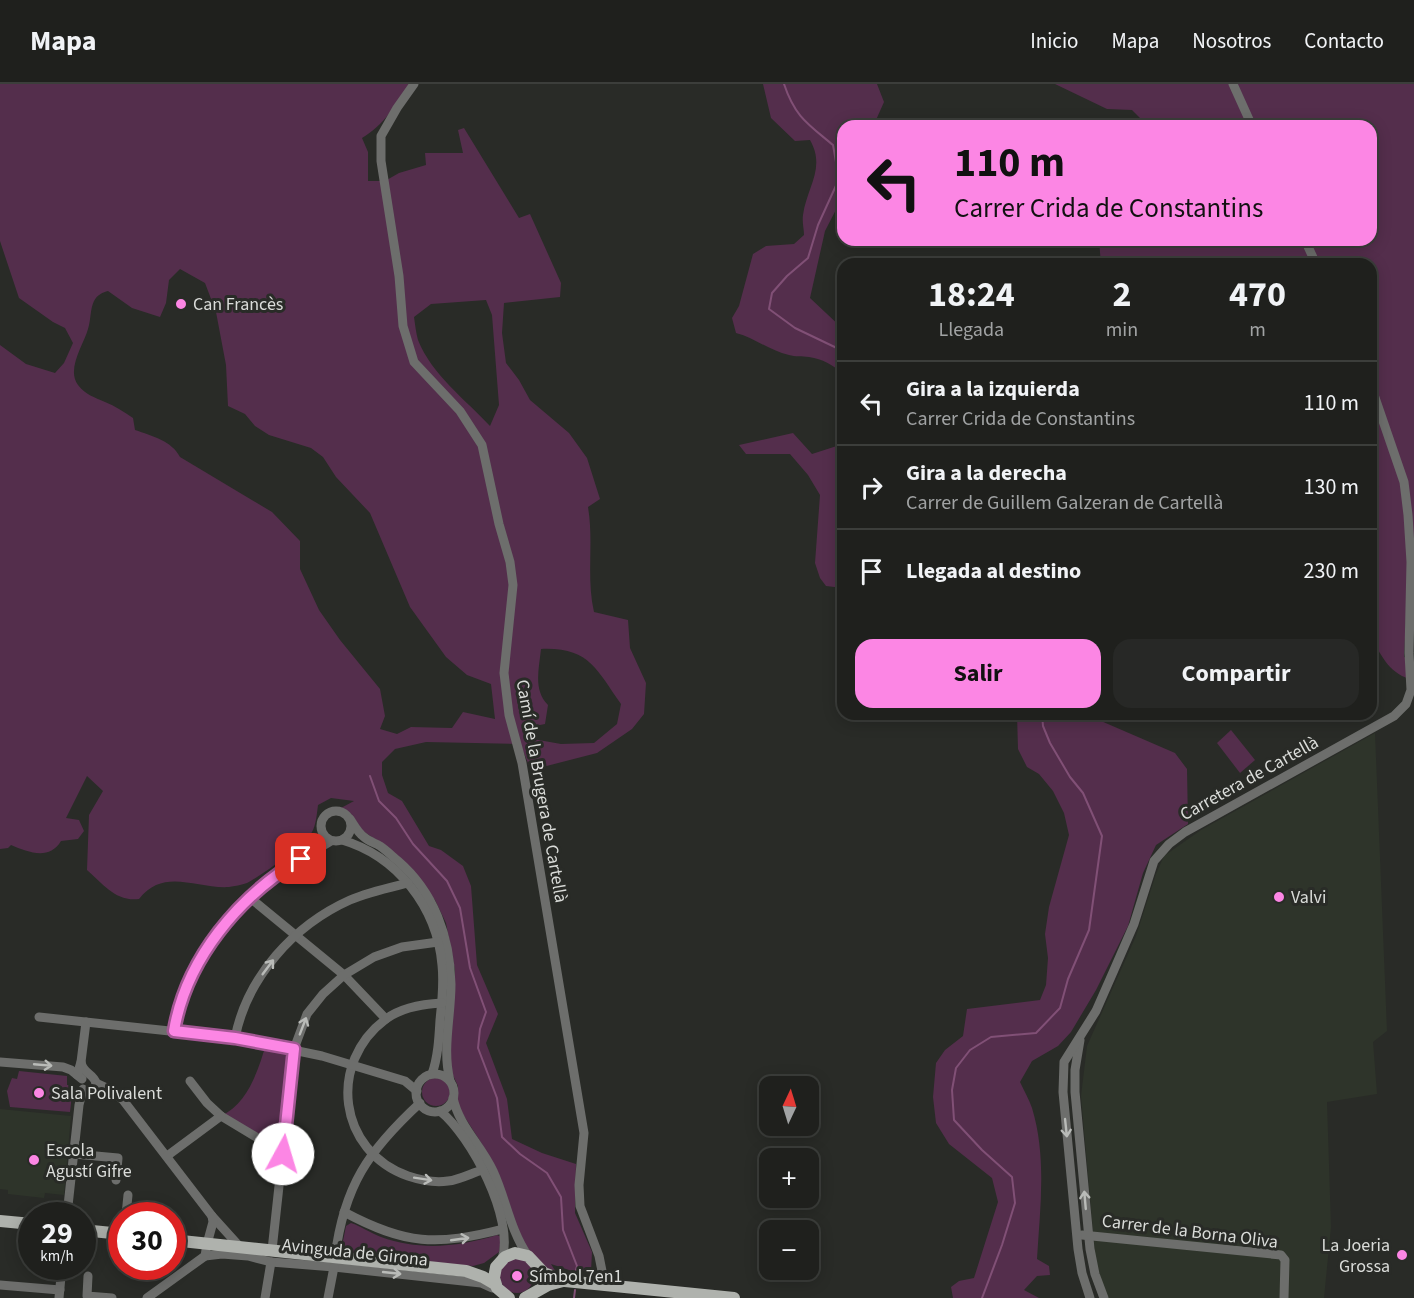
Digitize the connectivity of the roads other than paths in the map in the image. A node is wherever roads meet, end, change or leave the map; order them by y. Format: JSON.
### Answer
{"nodes":[{"id":1,"x":414,"y":84,"type":"edge"},
{"id":2,"x":1233,"y":84,"type":"edge"},
{"id":3,"x":1249,"y":120,"type":"edge"},
{"id":4,"x":1377,"y":403,"type":"edge"},
{"id":5,"x":350,"y":819,"type":"junction"},
{"id":6,"x":363,"y":837,"type":"junction"},
{"id":7,"x":344,"y":839,"type":"junction"},
{"id":8,"x":331,"y":840,"type":"junction"},
{"id":9,"x":408,"y":883,"type":"junction"},
{"id":10,"x":249,"y":897,"type":"junction"},
{"id":11,"x":296,"y":935,"type":"junction"},
{"id":12,"x":438,"y":942,"type":"junction"},
{"id":13,"x":344,"y":975,"type":"junction"},
{"id":14,"x":442,"y":1003,"type":"junction"},
{"id":15,"x":39,"y":1017,"type":"dead end"},
{"id":16,"x":386,"y":1018,"type":"junction"},
{"id":17,"x":86,"y":1022,"type":"junction"},
{"id":18,"x":174,"y":1031,"type":"junction"},
{"id":19,"x":235,"y":1038,"type":"junction"},
{"id":20,"x":1080,"y":1039,"type":"junction"},
{"id":21,"x":294,"y":1049,"type":"junction"},
{"id":22,"x":445,"y":1059,"type":"junction"},
{"id":23,"x":0,"y":1062,"type":"edge"},
{"id":24,"x":1064,"y":1062,"type":"junction"},
{"id":25,"x":352,"y":1064,"type":"junction"},
{"id":26,"x":1076,"y":1064,"type":"junction"},
{"id":27,"x":431,"y":1076,"type":"junction"},
{"id":28,"x":82,"y":1079,"type":"junction"},
{"id":29,"x":190,"y":1081,"type":"dead end"},
{"id":30,"x":405,"y":1081,"type":"junction"},
{"id":31,"x":450,"y":1081,"type":"junction"},
{"id":32,"x":96,"y":1083,"type":"junction"},
{"id":33,"x":417,"y":1091,"type":"junction"},
{"id":34,"x":453,"y":1098,"type":"junction"},
{"id":35,"x":420,"y":1103,"type":"junction"},
{"id":36,"x":441,"y":1110,"type":"junction"},
{"id":37,"x":221,"y":1116,"type":"junction"},
{"id":38,"x":460,"y":1119,"type":"junction"},
{"id":39,"x":74,"y":1154,"type":"junction"},
{"id":40,"x":283,"y":1154,"type":"junction"},
{"id":41,"x":372,"y":1154,"type":"junction"},
{"id":42,"x":167,"y":1156,"type":"junction"},
{"id":43,"x":482,"y":1170,"type":"junction"},
{"id":44,"x":116,"y":1180,"type":"dead end"},
{"id":45,"x":128,"y":1195,"type":"dead end"},
{"id":46,"x":68,"y":1202,"type":"edge"},
{"id":47,"x":127,"y":1202,"type":"edge"},
{"id":48,"x":344,"y":1212,"type":"junction"},
{"id":49,"x":212,"y":1216,"type":"junction"},
{"id":50,"x":0,"y":1221,"type":"edge"},
{"id":51,"x":18,"y":1223,"type":"edge"},
{"id":52,"x":508,"y":1227,"type":"junction"},
{"id":53,"x":1077,"y":1235,"type":"junction"},
{"id":54,"x":1088,"y":1235,"type":"junction"},
{"id":55,"x":186,"y":1244,"type":"edge"},
{"id":56,"x":240,"y":1247,"type":"junction"},
{"id":57,"x":206,"y":1250,"type":"junction"},
{"id":58,"x":272,"y":1256,"type":"junction"},
{"id":59,"x":528,"y":1256,"type":"junction"},
{"id":60,"x":503,"y":1258,"type":"junction"},
{"id":61,"x":335,"y":1262,"type":"junction"},
{"id":62,"x":539,"y":1269,"type":"junction"},
{"id":63,"x":466,"y":1271,"type":"junction"},
{"id":64,"x":88,"y":1280,"type":"edge"},
{"id":65,"x":565,"y":1281,"type":"junction"},
{"id":66,"x":0,"y":1285,"type":"edge"},
{"id":67,"x":605,"y":1286,"type":"junction"},
{"id":68,"x":60,"y":1294,"type":"edge"},
{"id":69,"x":503,"y":1294,"type":"edge"},
{"id":70,"x":528,"y":1296,"type":"edge"},
{"id":71,"x":112,"y":1298,"type":"edge"},
{"id":72,"x":147,"y":1298,"type":"edge"},
{"id":73,"x":265,"y":1298,"type":"edge"},
{"id":74,"x":328,"y":1298,"type":"edge"},
{"id":75,"x":734,"y":1298,"type":"edge"},
{"id":76,"x":1090,"y":1298,"type":"edge"},
{"id":77,"x":1104,"y":1298,"type":"edge"},
{"id":78,"x":1284,"y":1298,"type":"edge"}],
"edges":[{"from":1,"to":67,"type":"street","name":"Camí de la Brugera de Cartellà"},
{"from":2,"to":3,"type":"street"},
{"from":4,"to":20,"type":"street","name":"Carretera de Cartellà"},
{"from":5,"to":6,"type":"street"},
{"from":5,"to":7,"type":"street"},
{"from":5,"to":8,"type":"street"},
{"from":6,"to":7,"type":"street"},
{"from":6,"to":22,"type":"street"},
{"from":7,"to":8,"type":"street"},
{"from":7,"to":9,"type":"street"},
{"from":8,"to":10,"type":"street"},
{"from":9,"to":11,"type":"street"},
{"from":9,"to":12,"type":"street"},
{"from":10,"to":11,"type":"street"},
{"from":10,"to":18,"type":"street"},
{"from":11,"to":13,"type":"street"},
{"from":19,"to":11,"type":"street","one_way":true},
{"from":12,"to":13,"type":"street"},
{"from":12,"to":14,"type":"street"},
{"from":13,"to":16,"type":"street"},
{"from":21,"to":13,"type":"street","one_way":true},
{"from":14,"to":16,"type":"street"},
{"from":14,"to":27,"type":"street"},
{"from":15,"to":17,"type":"street"},
{"from":16,"to":25,"type":"street"},
{"from":17,"to":18,"type":"street"},
{"from":17,"to":28,"type":"street"},
{"from":18,"to":19,"type":"street"},
{"from":19,"to":21,"type":"street"},
{"from":20,"to":24,"type":"street","name":"Carretera de Cartellà"},
{"from":20,"to":26,"type":"street","name":"Carretera de Cartellà"},
{"from":21,"to":25,"type":"street"},
{"from":21,"to":40,"type":"street"},
{"from":22,"to":27,"type":"street"},
{"from":22,"to":31,"type":"street"},
{"from":23,"to":28,"type":"street","one_way":true},
{"from":24,"to":26,"type":"street"},
{"from":24,"to":53,"type":"street","one_way":true},
{"from":25,"to":30,"type":"street"},
{"from":25,"to":41,"type":"street"},
{"from":54,"to":26,"type":"street","name":"Carretera de Cartellà","one_way":true},
{"from":27,"to":30,"type":"street"},
{"from":27,"to":31,"type":"street"},
{"from":27,"to":33,"type":"street"},
{"from":28,"to":32,"type":"street"},
{"from":28,"to":32,"type":"street"},
{"from":28,"to":39,"type":"street"},
{"from":29,"to":37,"type":"street"},
{"from":30,"to":33,"type":"street"},
{"from":31,"to":34,"type":"street"},
{"from":32,"to":42,"type":"street"},
{"from":33,"to":35,"type":"street"},
{"from":34,"to":36,"type":"street"},
{"from":34,"to":38,"type":"street"},
{"from":35,"to":36,"type":"street"},
{"from":35,"to":41,"type":"street"},
{"from":36,"to":38,"type":"street"},
{"from":36,"to":43,"type":"street"},
{"from":37,"to":40,"type":"street"},
{"from":37,"to":42,"type":"street"},
{"from":38,"to":52,"type":"street"},
{"from":39,"to":44,"type":"street"},
{"from":39,"to":46,"type":"street"},
{"from":40,"to":58,"type":"street"},
{"from":41,"to":43,"type":"street","one_way":true},
{"from":41,"to":48,"type":"street"},
{"from":42,"to":49,"type":"street"},
{"from":43,"to":52,"type":"street"},
{"from":45,"to":47,"type":"street"},
{"from":48,"to":52,"type":"street","one_way":true},
{"from":48,"to":61,"type":"street"},
{"from":49,"to":56,"type":"street"},
{"from":49,"to":57,"type":"street"},
{"from":50,"to":51,"type":"main road"},
{"from":52,"to":59,"type":"street"},
{"from":52,"to":60,"type":"street"},
{"from":53,"to":54,"type":"street"},
{"from":53,"to":76,"type":"street"},
{"from":54,"to":77,"type":"street","name":"Carretera de Cartellà"},
{"from":54,"to":78,"type":"street","name":"Carrer de la Borna Oliva"},
{"from":55,"to":57,"type":"main road","name":"Avinguda de Girona"},
{"from":56,"to":57,"type":"main road","name":"Avinguda de Girona"},
{"from":56,"to":58,"type":"main road","name":"Avinguda de Girona"},
{"from":57,"to":58,"type":"street","name":"Avinguda de Girona"},
{"from":57,"to":72,"type":"street"},
{"from":58,"to":61,"type":"main road","name":"Avinguda de Girona"},
{"from":58,"to":73,"type":"street"},
{"from":59,"to":60,"type":"main road","name":"Avinguda de Girona"},
{"from":59,"to":62,"type":"main road"},
{"from":60,"to":63,"type":"main road","name":"Avinguda de Girona"},
{"from":60,"to":69,"type":"main road"},
{"from":61,"to":63,"type":"main road","name":"Avinguda de Girona"},
{"from":61,"to":69,"type":"street","name":"Avinguda de Girona","one_way":true},
{"from":61,"to":74,"type":"street"},
{"from":62,"to":65,"type":"main road"},
{"from":62,"to":70,"type":"main road"},
{"from":63,"to":69,"type":"main road","name":"Avinguda de Girona"},
{"from":64,"to":71,"type":"street"},
{"from":65,"to":67,"type":"main road"},
{"from":65,"to":70,"type":"main road"},
{"from":66,"to":68,"type":"street"},
{"from":67,"to":75,"type":"main road"}]}
